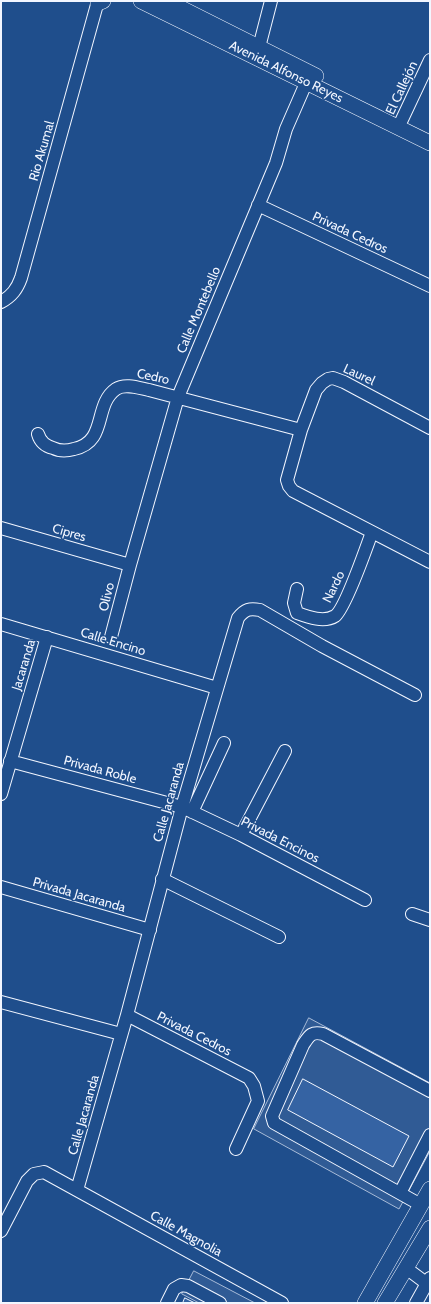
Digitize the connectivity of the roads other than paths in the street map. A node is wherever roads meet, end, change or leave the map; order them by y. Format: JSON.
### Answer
{"nodes":[{"id":1,"x":141,"y":1,"type":"edge"},
{"id":2,"x":167,"y":1,"type":"edge"},
{"id":3,"x":271,"y":1,"type":"edge"},
{"id":4,"x":100,"y":2,"type":"edge"},
{"id":5,"x":257,"y":52,"type":"junction"},
{"id":6,"x":430,"y":60,"type":"edge"},
{"id":7,"x":308,"y":78,"type":"junction"},
{"id":8,"x":400,"y":123,"type":"junction"},
{"id":9,"x":430,"y":132,"type":"edge"},
{"id":10,"x":430,"y":143,"type":"edge"},
{"id":11,"x":258,"y":205,"type":"junction"},
{"id":12,"x":430,"y":286,"type":"edge"},
{"id":13,"x":1,"y":302,"type":"edge"},
{"id":14,"x":178,"y":397,"type":"junction"},
{"id":15,"x":430,"y":428,"type":"edge"},
{"id":16,"x":301,"y":430,"type":"junction"},
{"id":17,"x":38,"y":434,"type":"dead end"},
{"id":18,"x":1,"y":528,"type":"edge"},
{"id":19,"x":372,"y":532,"type":"junction"},
{"id":20,"x":430,"y":562,"type":"edge"},
{"id":21,"x":130,"y":565,"type":"junction"},
{"id":22,"x":297,"y":589,"type":"dead end"},
{"id":23,"x":1,"y":624,"type":"edge"},
{"id":24,"x":47,"y":637,"type":"junction"},
{"id":25,"x":111,"y":637,"type":"dead end"},
{"id":26,"x":216,"y":688,"type":"junction"},
{"id":27,"x":415,"y":695,"type":"dead end"},
{"id":28,"x":224,"y":743,"type":"dead end"},
{"id":29,"x":286,"y":751,"type":"dead end"},
{"id":30,"x":10,"y":761,"type":"junction"},
{"id":31,"x":1,"y":794,"type":"edge"},
{"id":32,"x":187,"y":809,"type":"junction"},
{"id":33,"x":241,"y":835,"type":"junction"},
{"id":34,"x":162,"y":879,"type":"junction"},
{"id":35,"x":1,"y":887,"type":"edge"},
{"id":36,"x":365,"y":900,"type":"dead end"},
{"id":37,"x":412,"y":914,"type":"dead end"},
{"id":38,"x":430,"y":920,"type":"edge"},
{"id":39,"x":150,"y":930,"type":"junction"},
{"id":40,"x":279,"y":937,"type":"dead end"},
{"id":41,"x":1,"y":1002,"type":"edge"},
{"id":42,"x":126,"y":1015,"type":"junction"},
{"id":43,"x":121,"y":1034,"type":"junction"},
{"id":44,"x":430,"y":1091,"type":"edge"},
{"id":45,"x":430,"y":1135,"type":"edge"},
{"id":46,"x":236,"y":1149,"type":"dead end"},
{"id":47,"x":430,"y":1189,"type":"edge"},
{"id":48,"x":77,"y":1190,"type":"junction"},
{"id":49,"x":400,"y":1193,"type":"junction"},
{"id":50,"x":421,"y":1205,"type":"junction"},
{"id":51,"x":430,"y":1228,"type":"edge"},
{"id":52,"x":1,"y":1231,"type":"edge"},
{"id":53,"x":406,"y":1268,"type":"junction"},
{"id":54,"x":429,"y":1283,"type":"edge"},
{"id":55,"x":167,"y":1303,"type":"edge"},
{"id":56,"x":220,"y":1303,"type":"edge"},
{"id":57,"x":282,"y":1303,"type":"edge"},
{"id":58,"x":365,"y":1303,"type":"edge"},
{"id":59,"x":385,"y":1303,"type":"edge"},
{"id":60,"x":416,"y":1303,"type":"edge"}],
"edges":[{"from":1,"to":5,"type":"main road","name":"Avenida Alfonso Reyes"},
{"from":2,"to":5,"type":"main road","name":"Avenida Alfonso Reyes"},
{"from":3,"to":5,"type":"street"},
{"from":4,"to":13,"type":"street","name":"Rio Akumal"},
{"from":5,"to":7,"type":"main road","name":"Avenida Alfonso Reyes"},
{"from":6,"to":8,"type":"street","name":"El Callejón"},
{"from":7,"to":8,"type":"main road","name":"Avenida Alfonso Reyes"},
{"from":7,"to":11,"type":"street","name":"Calle Montebello"},
{"from":8,"to":9,"type":"main road","name":"Avenida Alfonso Reyes"},
{"from":8,"to":10,"type":"main road","name":"Avenida Alfonso Reyes"},
{"from":11,"to":12,"type":"street","name":"Privada Cedros"},
{"from":11,"to":14,"type":"street","name":"Calle Montebello"},
{"from":14,"to":16,"type":"street","name":"Cedro"},
{"from":14,"to":17,"type":"street","name":"Cedro"},
{"from":14,"to":21,"type":"street","name":"Calle Montebello"},
{"from":15,"to":16,"type":"street","name":"Laurel"},
{"from":16,"to":19,"type":"street","name":"Laurel"},
{"from":18,"to":21,"type":"street","name":"Cipres"},
{"from":19,"to":20,"type":"street"},
{"from":19,"to":22,"type":"street","name":"Nardo"},
{"from":21,"to":25,"type":"street","name":"Olivo"},
{"from":23,"to":24,"type":"street","name":"Calle Encino"},
{"from":24,"to":26,"type":"street","name":"Calle Encino"},
{"from":24,"to":30,"type":"street","name":"Jacaranda"},
{"from":26,"to":27,"type":"street","name":"Calle Jacaranda"},
{"from":26,"to":32,"type":"street","name":"Calle Jacaranda"},
{"from":28,"to":32,"type":"street"},
{"from":29,"to":33,"type":"street"},
{"from":30,"to":31,"type":"street","name":"Jacaranda"},
{"from":30,"to":32,"type":"street","name":"Privada Roble"},
{"from":32,"to":33,"type":"street","name":"Privada Encinos"},
{"from":32,"to":34,"type":"street","name":"Calle Jacaranda"},
{"from":33,"to":36,"type":"street","name":"Privada Encinos"},
{"from":34,"to":39,"type":"street","name":"Calle Jacaranda"},
{"from":34,"to":40,"type":"street"},
{"from":35,"to":39,"type":"street","name":"Privada Jacaranda"},
{"from":37,"to":38,"type":"street"},
{"from":39,"to":42,"type":"street","name":"Calle Jacaranda"},
{"from":41,"to":43,"type":"street"},
{"from":42,"to":43,"type":"street","name":"Calle Jacaranda"},
{"from":42,"to":46,"type":"street","name":"Privada Cedros"},
{"from":43,"to":48,"type":"street","name":"Calle Jacaranda"},
{"from":44,"to":49,"type":"street"},
{"from":45,"to":49,"type":"street"},
{"from":47,"to":50,"type":"main road"},
{"from":48,"to":52,"type":"street","name":"Calle Magnolia"},
{"from":48,"to":57,"type":"street","name":"Calle Magnolia"},
{"from":49,"to":50,"type":"street"},
{"from":50,"to":58,"type":"main road"},
{"from":51,"to":53,"type":"main road"},
{"from":53,"to":54,"type":"street"},
{"from":53,"to":59,"type":"main road"},
{"from":54,"to":60,"type":"street"},
{"from":55,"to":56,"type":"street"}]}
